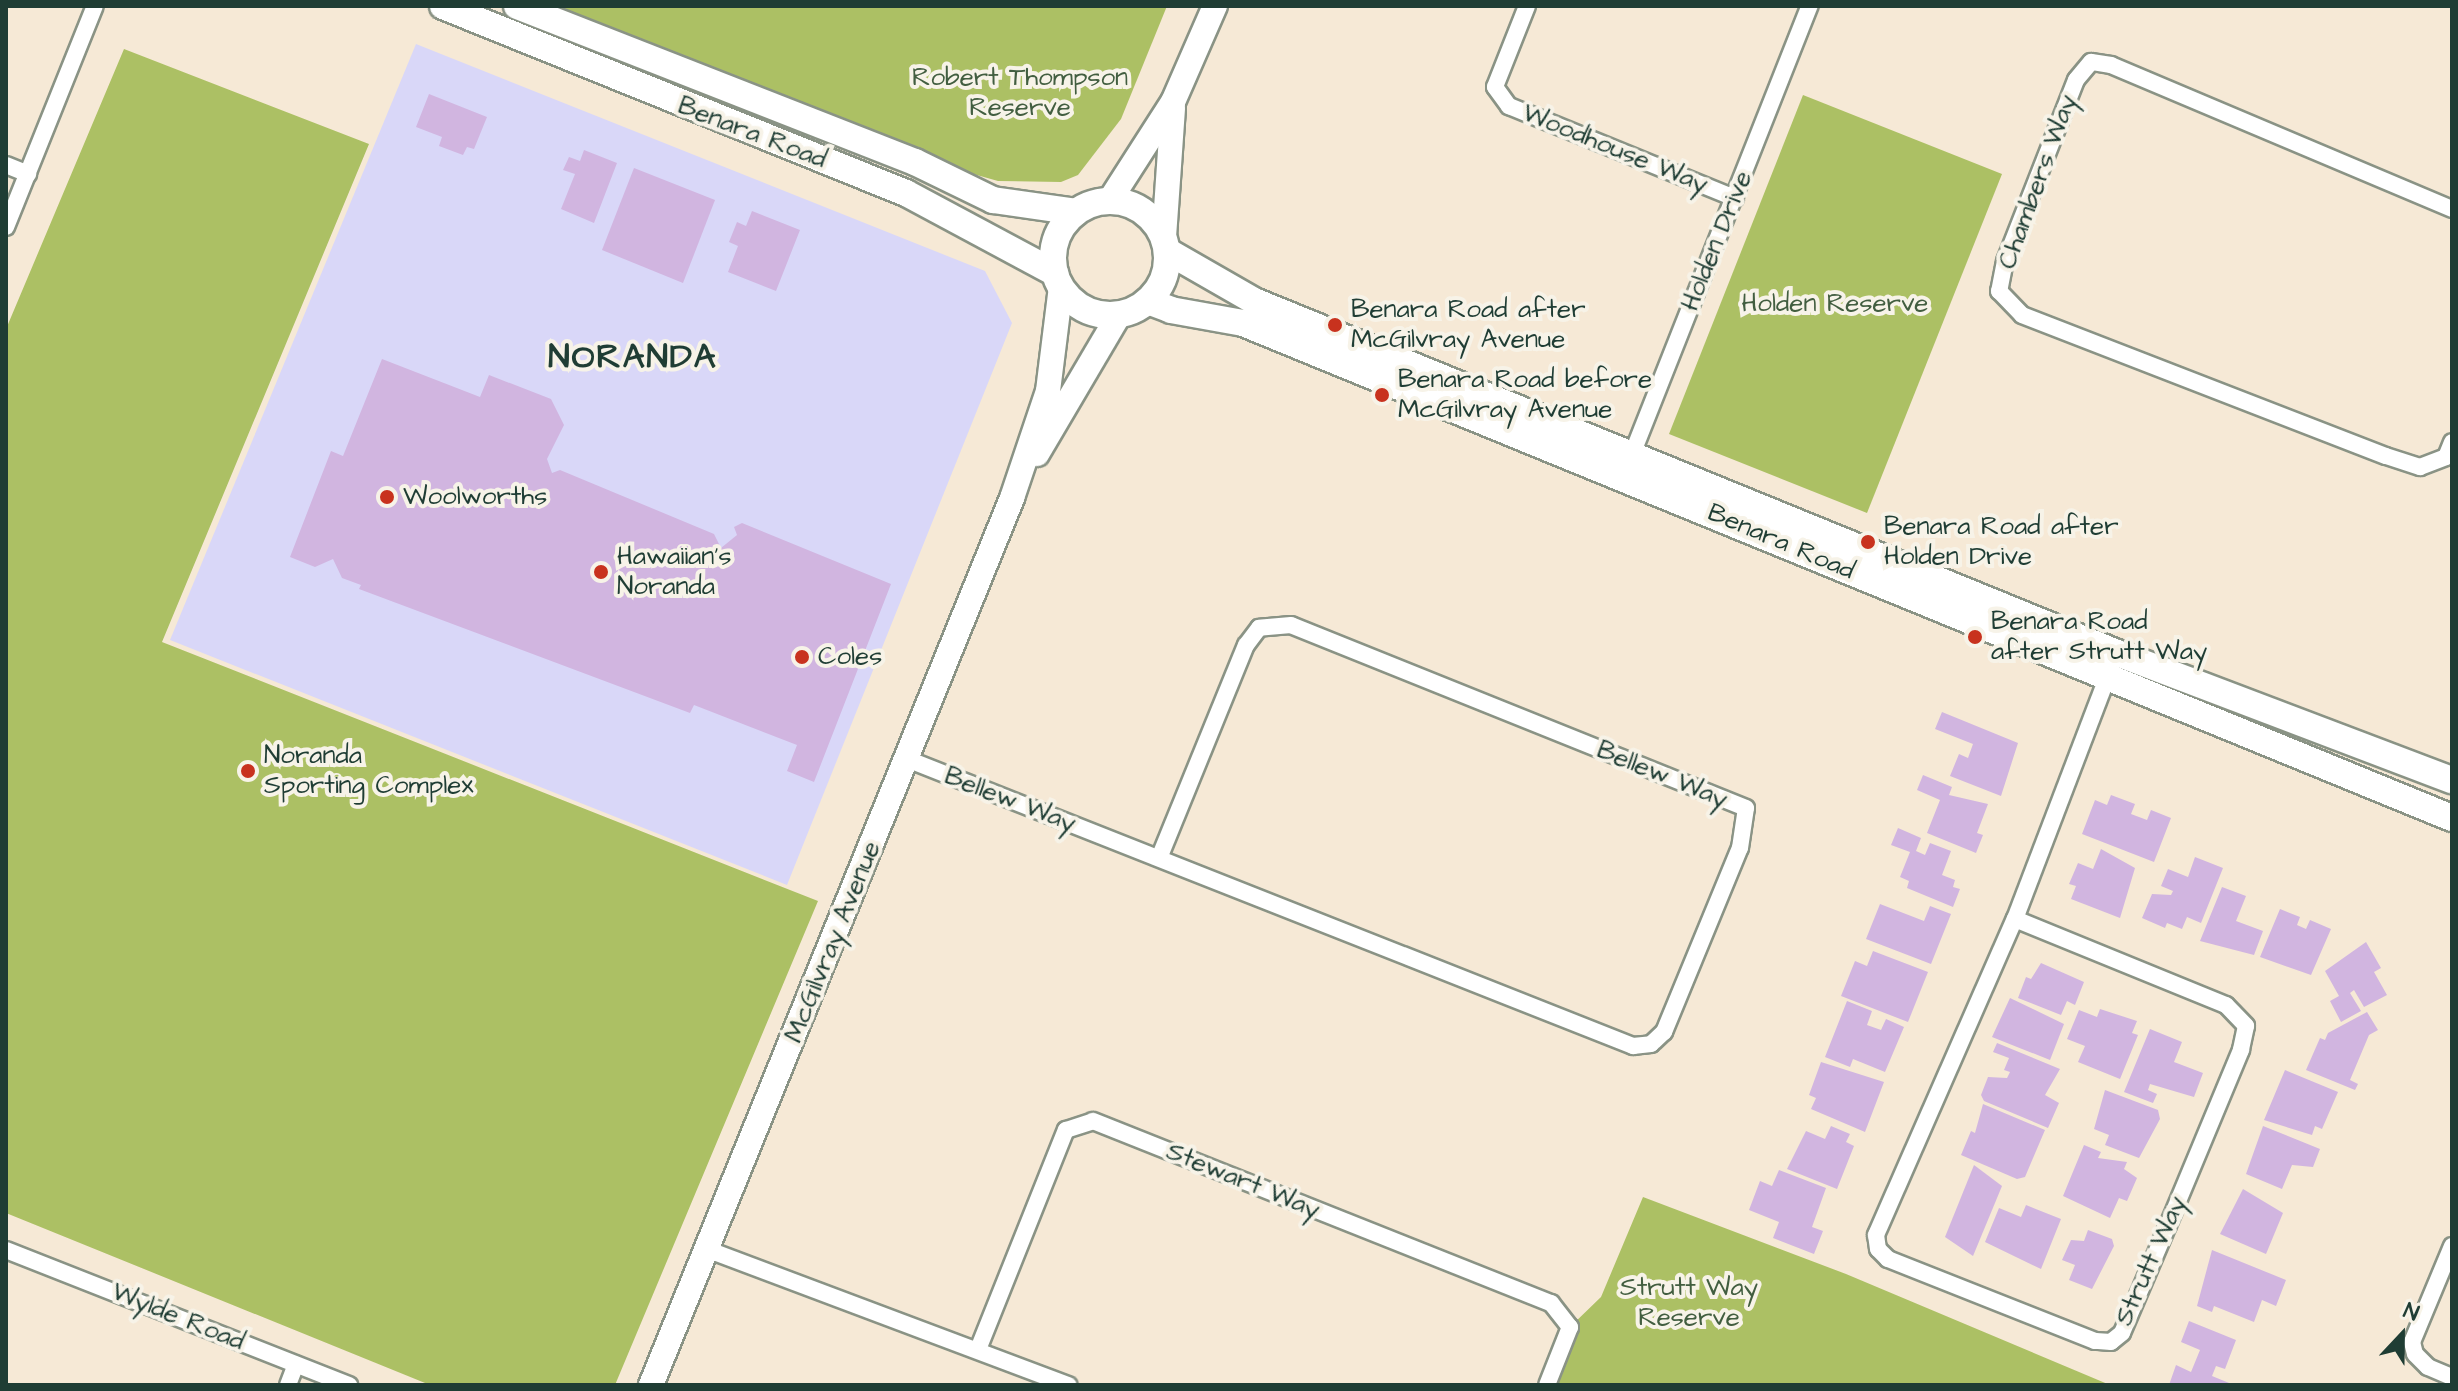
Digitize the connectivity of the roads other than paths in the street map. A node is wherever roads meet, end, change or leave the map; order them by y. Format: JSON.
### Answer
{"nodes":[{"id":1,"x":95,"y":6,"type":"edge"},
{"id":2,"x":443,"y":6,"type":"edge"},
{"id":3,"x":517,"y":6,"type":"edge"},
{"id":4,"x":1215,"y":6,"type":"edge"},
{"id":5,"x":1527,"y":6,"type":"edge"},
{"id":6,"x":1810,"y":6,"type":"edge"},
{"id":7,"x":1173,"y":102,"type":"junction"},
{"id":8,"x":6,"y":165,"type":"edge"},
{"id":9,"x":28,"y":174,"type":"junction"},
{"id":10,"x":1735,"y":198,"type":"junction"},
{"id":11,"x":1110,"y":200,"type":"junction"},
{"id":12,"x":2452,"y":209,"type":"edge"},
{"id":13,"x":1076,"y":212,"type":"junction"},
{"id":14,"x":6,"y":227,"type":"edge"},
{"id":15,"x":1166,"y":244,"type":"junction"},
{"id":16,"x":1058,"y":280,"type":"junction"},
{"id":17,"x":1148,"y":301,"type":"junction"},
{"id":18,"x":1119,"y":315,"type":"junction"},
{"id":19,"x":2452,"y":442,"type":"edge"},
{"id":20,"x":1627,"y":465,"type":"junction"},
{"id":21,"x":1012,"y":498,"type":"junction"},
{"id":22,"x":2117,"y":653,"type":"junction"},
{"id":23,"x":2107,"y":680,"type":"junction"},
{"id":24,"x":907,"y":759,"type":"junction"},
{"id":25,"x":2452,"y":780,"type":"edge"},
{"id":26,"x":2452,"y":818,"type":"edge"},
{"id":27,"x":1159,"y":858,"type":"junction"},
{"id":28,"x":2015,"y":919,"type":"junction"},
{"id":29,"x":2452,"y":1246,"type":"edge"},
{"id":30,"x":6,"y":1250,"type":"edge"},
{"id":31,"x":709,"y":1250,"type":"junction"},
{"id":32,"x":979,"y":1347,"type":"junction"},
{"id":33,"x":296,"y":1364,"type":"junction"},
{"id":34,"x":2452,"y":1377,"type":"edge"},
{"id":35,"x":288,"y":1385,"type":"edge"},
{"id":36,"x":349,"y":1385,"type":"edge"},
{"id":37,"x":651,"y":1385,"type":"edge"},
{"id":38,"x":1069,"y":1385,"type":"edge"},
{"id":39,"x":1547,"y":1385,"type":"edge"}],
"edges":[{"from":1,"to":9,"type":"street"},
{"from":2,"to":16,"type":"main road","name":"Benara Road"},
{"from":3,"to":13,"type":"main road","name":"Benara Road"},
{"from":4,"to":7,"type":"main road"},
{"from":5,"to":10,"type":"street","name":"Woodhouse Way"},
{"from":6,"to":10,"type":"street","name":"Holden Drive"},
{"from":7,"to":11,"type":"main road"},
{"from":7,"to":15,"type":"main road"},
{"from":8,"to":9,"type":"street"},
{"from":9,"to":14,"type":"street"},
{"from":10,"to":20,"type":"street","name":"Holden Drive"},
{"from":11,"to":13,"type":"main road"},
{"from":11,"to":15,"type":"main road"},
{"from":12,"to":19,"type":"street","name":"Chambers Way"},
{"from":13,"to":16,"type":"main road"},
{"from":15,"to":17,"type":"main road"},
{"from":15,"to":20,"type":"main road","name":"Benara Road"},
{"from":16,"to":18,"type":"main road"},
{"from":16,"to":21,"type":"main road","name":"McGilvray Avenue"},
{"from":17,"to":18,"type":"main road"},
{"from":17,"to":20,"type":"main road","name":"Benara Road"},
{"from":18,"to":21,"type":"main road","name":"McGilvray Avenue"},
{"from":20,"to":22,"type":"main road","name":"Benara Road"},
{"from":20,"to":23,"type":"main road","name":"Benara Road"},
{"from":21,"to":24,"type":"main road","name":"McGilvray Avenue"},
{"from":22,"to":23,"type":"street","name":"Strutt Way"},
{"from":22,"to":25,"type":"main road","name":"Benara Road"},
{"from":23,"to":26,"type":"main road","name":"Benara Road"},
{"from":23,"to":28,"type":"street","name":"Strutt Way"},
{"from":24,"to":27,"type":"street","name":"Bellew Way"},
{"from":24,"to":31,"type":"main road","name":"McGilvray Avenue"},
{"from":27,"to":27,"type":"street","name":"Bellew Way"},
{"from":28,"to":28,"type":"street","name":"Strutt Way"},
{"from":29,"to":34,"type":"street"},
{"from":30,"to":33,"type":"street","name":"Wylde Road"},
{"from":31,"to":32,"type":"street"},
{"from":31,"to":37,"type":"main road","name":"McGilvray Avenue"},
{"from":32,"to":38,"type":"street"},
{"from":32,"to":39,"type":"street","name":"Stewart Way"},
{"from":33,"to":35,"type":"street"},
{"from":33,"to":36,"type":"street","name":"Wylde Road"}]}
